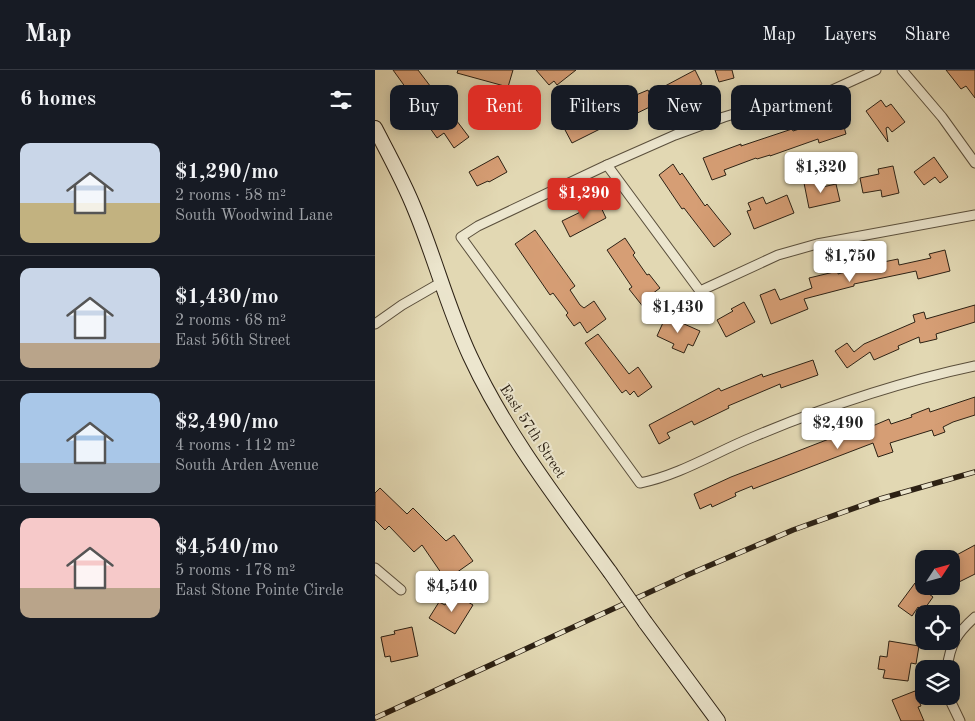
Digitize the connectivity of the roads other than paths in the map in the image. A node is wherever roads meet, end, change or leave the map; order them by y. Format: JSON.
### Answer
{"nodes":[{"id":1,"x":876,"y":70,"type":"edge"},
{"id":2,"x":902,"y":70,"type":"edge"},
{"id":3,"x":375,"y":128,"type":"edge"},
{"id":4,"x":975,"y":162,"type":"edge"},
{"id":5,"x":607,"y":165,"type":"junction"},
{"id":6,"x":975,"y":215,"type":"edge"},
{"id":7,"x":442,"y":282,"type":"junction"},
{"id":8,"x":375,"y":324,"type":"edge"},
{"id":9,"x":975,"y":366,"type":"edge"},
{"id":10,"x":375,"y":568,"type":"edge"},
{"id":11,"x":401,"y":590,"type":"dead end"},
{"id":12,"x":975,"y":617,"type":"edge"},
{"id":13,"x":949,"y":660,"type":"edge"},
{"id":14,"x":952,"y":705,"type":"edge"},
{"id":15,"x":718,"y":721,"type":"edge"},
{"id":16,"x":960,"y":721,"type":"edge"}],
"edges":[{"from":1,"to":5,"type":"street"},
{"from":2,"to":4,"type":"street"},
{"from":3,"to":7,"type":"main road","name":"East 57th Street"},
{"from":5,"to":6,"type":"street"},
{"from":5,"to":9,"type":"street"},
{"from":7,"to":8,"type":"street"},
{"from":7,"to":15,"type":"main road","name":"East 57th Street","bridge":true},
{"from":10,"to":11,"type":"street"},
{"from":12,"to":13,"type":"street"},
{"from":14,"to":16,"type":"street"}]}
